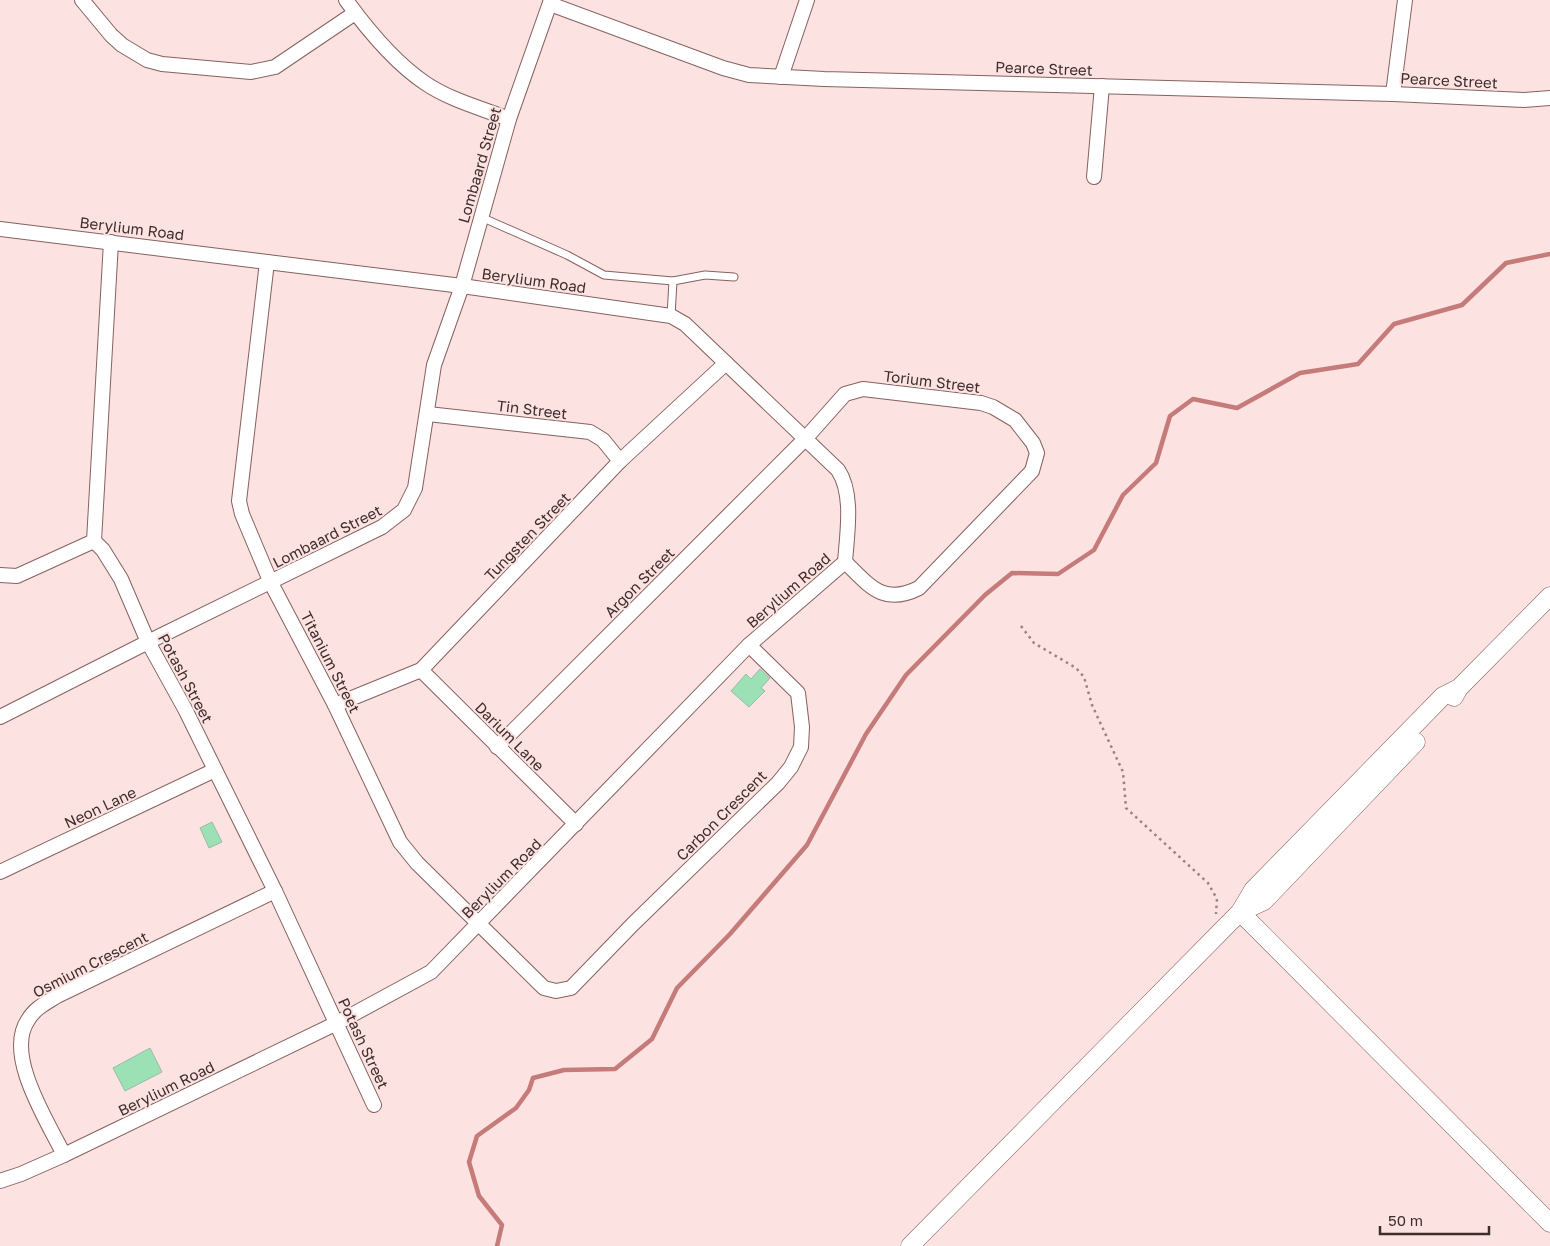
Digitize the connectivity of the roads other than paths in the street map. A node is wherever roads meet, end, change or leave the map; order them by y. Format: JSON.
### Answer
{"nodes":[{"id":1,"x":82,"y":0,"type":"edge"},
{"id":2,"x":346,"y":0,"type":"edge"},
{"id":3,"x":807,"y":0,"type":"edge"},
{"id":4,"x":1406,"y":0,"type":"edge"},
{"id":5,"x":550,"y":2,"type":"edge"},
{"id":6,"x":355,"y":13,"type":"junction"},
{"id":7,"x":781,"y":77,"type":"junction"},
{"id":8,"x":1102,"y":86,"type":"junction"},
{"id":9,"x":1393,"y":94,"type":"junction"},
{"id":10,"x":1550,"y":98,"type":"edge"},
{"id":11,"x":509,"y":119,"type":"junction"},
{"id":12,"x":1094,"y":177,"type":"dead end"},
{"id":13,"x":481,"y":217,"type":"junction"},
{"id":14,"x":0,"y":229,"type":"edge"},
{"id":15,"x":111,"y":242,"type":"junction"},
{"id":16,"x":268,"y":262,"type":"junction"},
{"id":17,"x":734,"y":277,"type":"dead end"},
{"id":18,"x":673,"y":281,"type":"junction"},
{"id":19,"x":462,"y":286,"type":"junction"},
{"id":20,"x":671,"y":316,"type":"junction"},
{"id":21,"x":726,"y":363,"type":"junction"},
{"id":22,"x":428,"y":414,"type":"junction"},
{"id":23,"x":805,"y":439,"type":"junction"},
{"id":24,"x":620,"y":461,"type":"junction"},
{"id":25,"x":94,"y":541,"type":"junction"},
{"id":26,"x":845,"y":562,"type":"junction"},
{"id":27,"x":0,"y":576,"type":"edge"},
{"id":28,"x":271,"y":583,"type":"junction"},
{"id":29,"x":1550,"y":596,"type":"edge"},
{"id":30,"x":148,"y":642,"type":"junction"},
{"id":31,"x":749,"y":644,"type":"junction"},
{"id":32,"x":421,"y":670,"type":"junction"},
{"id":33,"x":335,"y":705,"type":"junction"},
{"id":34,"x":0,"y":717,"type":"edge"},
{"id":35,"x":497,"y":747,"type":"junction"},
{"id":36,"x":215,"y":770,"type":"junction"},
{"id":37,"x":576,"y":824,"type":"junction"},
{"id":38,"x":0,"y":872,"type":"edge"},
{"id":39,"x":275,"y":891,"type":"junction"},
{"id":40,"x":1240,"y":912,"type":"junction"},
{"id":41,"x":479,"y":923,"type":"junction"},
{"id":42,"x":571,"y":988,"type":"joint"},
{"id":43,"x":337,"y":1023,"type":"junction"},
{"id":44,"x":374,"y":1105,"type":"dead end"},
{"id":45,"x":64,"y":1155,"type":"junction"},
{"id":46,"x":0,"y":1181,"type":"edge"},
{"id":47,"x":1550,"y":1223,"type":"edge"},
{"id":48,"x":910,"y":1246,"type":"edge"}],
"edges":[{"from":1,"to":6,"type":"street"},
{"from":2,"to":6,"type":"street"},
{"from":3,"to":7,"type":"street"},
{"from":4,"to":9,"type":"street"},
{"from":5,"to":7,"type":"street","name":"Pearce Street"},
{"from":5,"to":11,"type":"street","name":"Lombaard Street"},
{"from":6,"to":11,"type":"street"},
{"from":7,"to":8,"type":"street","name":"Pearce Street"},
{"from":8,"to":9,"type":"street","name":"Pearce Street"},
{"from":8,"to":12,"type":"street"},
{"from":9,"to":10,"type":"street","name":"Pearce Street"},
{"from":11,"to":13,"type":"street","name":"Lombaard Street"},
{"from":13,"to":18,"type":"lane"},
{"from":13,"to":19,"type":"street","name":"Lombaard Street"},
{"from":14,"to":15,"type":"street","name":"Berylium Road"},
{"from":15,"to":16,"type":"street","name":"Berylium Road"},
{"from":15,"to":25,"type":"street"},
{"from":16,"to":19,"type":"street","name":"Berylium Road"},
{"from":16,"to":28,"type":"street","name":"Titanium Street"},
{"from":17,"to":18,"type":"lane"},
{"from":18,"to":20,"type":"lane"},
{"from":19,"to":20,"type":"street","name":"Berylium Road"},
{"from":19,"to":22,"type":"street","name":"Lombaard Street"},
{"from":20,"to":21,"type":"street","name":"Berylium Road"},
{"from":21,"to":23,"type":"street","name":"Berylium Road"},
{"from":21,"to":24,"type":"street","name":"Tungsten Street"},
{"from":22,"to":24,"type":"street","name":"Tin Street"},
{"from":22,"to":28,"type":"street","name":"Lombaard Street"},
{"from":23,"to":26,"type":"street","name":"Berylium Road"},
{"from":23,"to":26,"type":"street","name":"Torium Street"},
{"from":23,"to":35,"type":"street","name":"Argon Street"},
{"from":24,"to":32,"type":"street","name":"Tungsten Street"},
{"from":25,"to":27,"type":"street"},
{"from":25,"to":30,"type":"street","name":"Potash Street"},
{"from":26,"to":31,"type":"street","name":"Berylium Road"},
{"from":28,"to":30,"type":"street","name":"Lombaard Street"},
{"from":28,"to":33,"type":"street","name":"Titanium Street"},
{"from":29,"to":40,"type":"street"},
{"from":30,"to":34,"type":"street","name":"Lombaard Street"},
{"from":30,"to":36,"type":"street","name":"Potash Street"},
{"from":31,"to":37,"type":"street","name":"Berylium Road"},
{"from":31,"to":42,"type":"street","name":"Carbon Crescent"},
{"from":32,"to":33,"type":"street","name":"Tungsten Street"},
{"from":32,"to":35,"type":"street","name":"Darium Lane"},
{"from":33,"to":41,"type":"street","name":"Titanium Street"},
{"from":35,"to":37,"type":"street","name":"Darium Lane"},
{"from":36,"to":38,"type":"street","name":"Neon Lane"},
{"from":36,"to":39,"type":"street","name":"Potash Street"},
{"from":37,"to":41,"type":"street","name":"Berylium Road"},
{"from":39,"to":43,"type":"street","name":"Potash Street"},
{"from":39,"to":45,"type":"street","name":"Osmium Crescent"},
{"from":40,"to":47,"type":"street"},
{"from":40,"to":48,"type":"street"},
{"from":41,"to":42,"type":"street","name":"Titanium Street"},
{"from":41,"to":43,"type":"street","name":"Berylium Road"},
{"from":43,"to":44,"type":"street","name":"Potash Street"},
{"from":43,"to":45,"type":"street","name":"Berylium Road"},
{"from":45,"to":46,"type":"street","name":"Berylium Road"}]}
